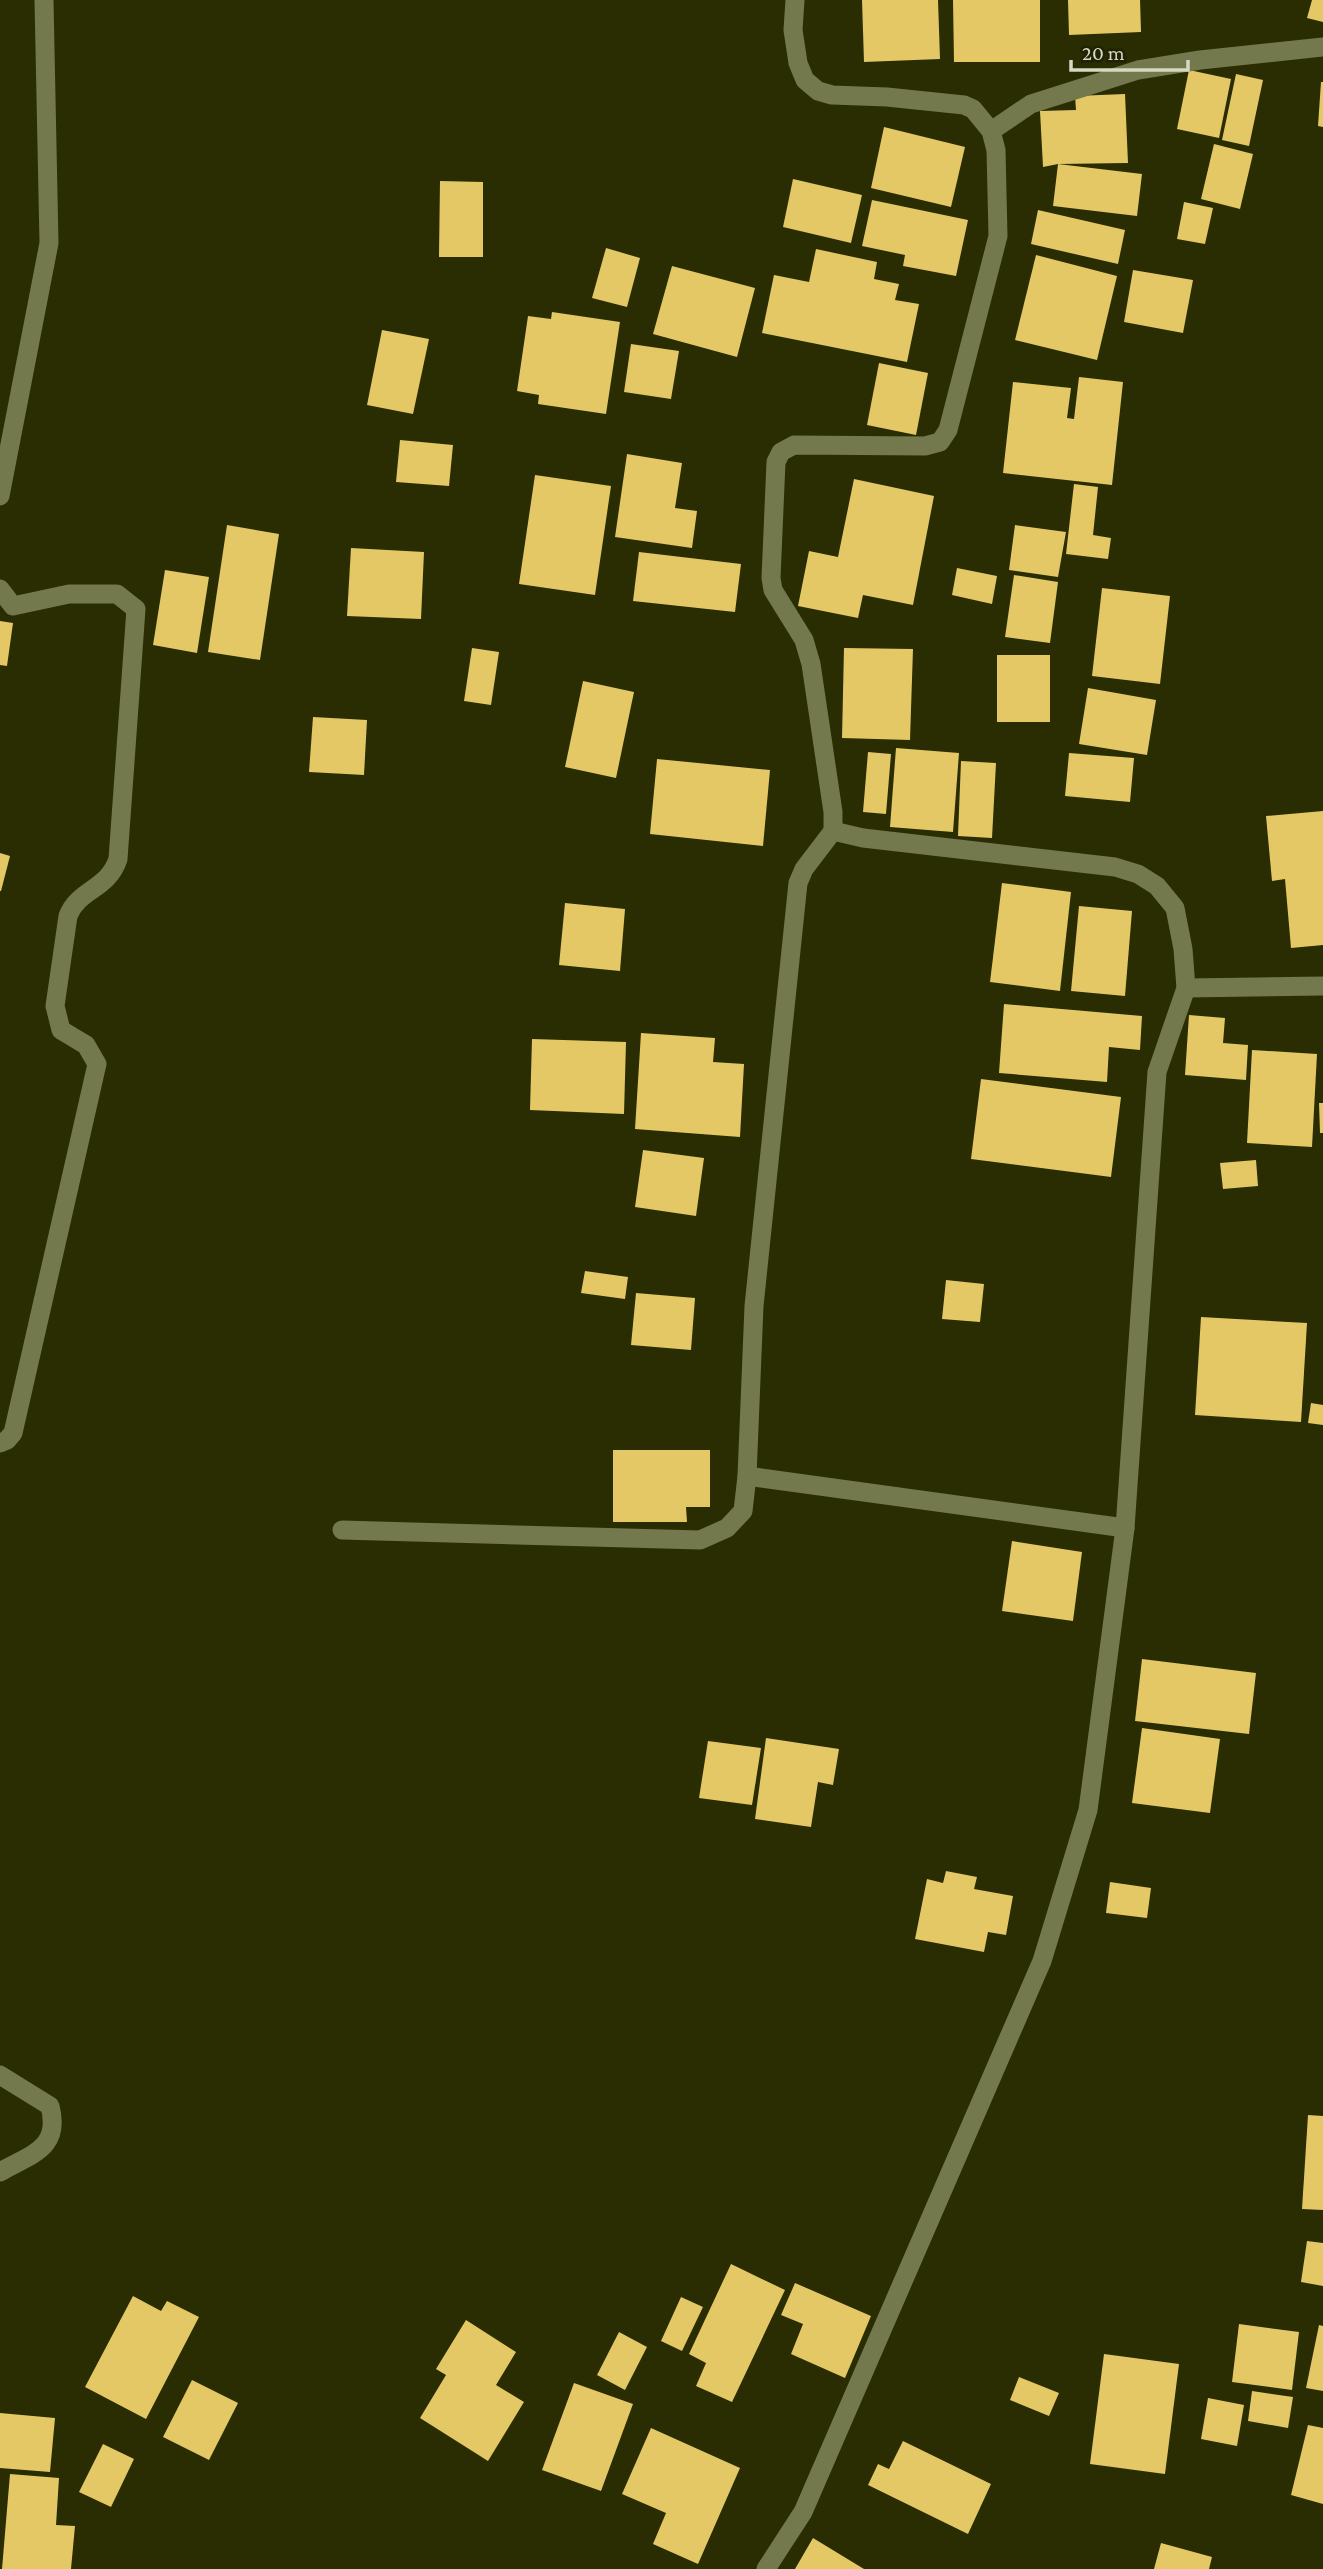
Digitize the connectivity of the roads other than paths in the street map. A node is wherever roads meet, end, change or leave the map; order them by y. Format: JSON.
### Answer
{"nodes":[{"id":1,"x":44,"y":0,"type":"edge"},
{"id":2,"x":795,"y":0,"type":"edge"},
{"id":3,"x":1323,"y":47,"type":"edge"},
{"id":4,"x":991,"y":131,"type":"junction"},
{"id":5,"x":0,"y":496,"type":"edge"},
{"id":6,"x":0,"y":589,"type":"edge"},
{"id":7,"x":834,"y":831,"type":"junction"},
{"id":8,"x":1323,"y":986,"type":"edge"},
{"id":9,"x":1186,"y":988,"type":"junction"},
{"id":10,"x":0,"y":1443,"type":"edge"},
{"id":11,"x":747,"y":1476,"type":"junction"},
{"id":12,"x":1125,"y":1528,"type":"junction"},
{"id":13,"x":342,"y":1530,"type":"dead end"},
{"id":14,"x":0,"y":2075,"type":"edge"},
{"id":15,"x":0,"y":2172,"type":"edge"},
{"id":16,"x":766,"y":2569,"type":"edge"}],
"edges":[{"from":1,"to":5,"type":"street"},
{"from":2,"to":4,"type":"street"},
{"from":3,"to":4,"type":"street"},
{"from":4,"to":7,"type":"street"},
{"from":6,"to":10,"type":"street"},
{"from":7,"to":9,"type":"street"},
{"from":7,"to":11,"type":"street"},
{"from":8,"to":9,"type":"street"},
{"from":9,"to":12,"type":"street"},
{"from":11,"to":12,"type":"street"},
{"from":11,"to":13,"type":"street"},
{"from":12,"to":16,"type":"street"},
{"from":14,"to":15,"type":"street"}]}
